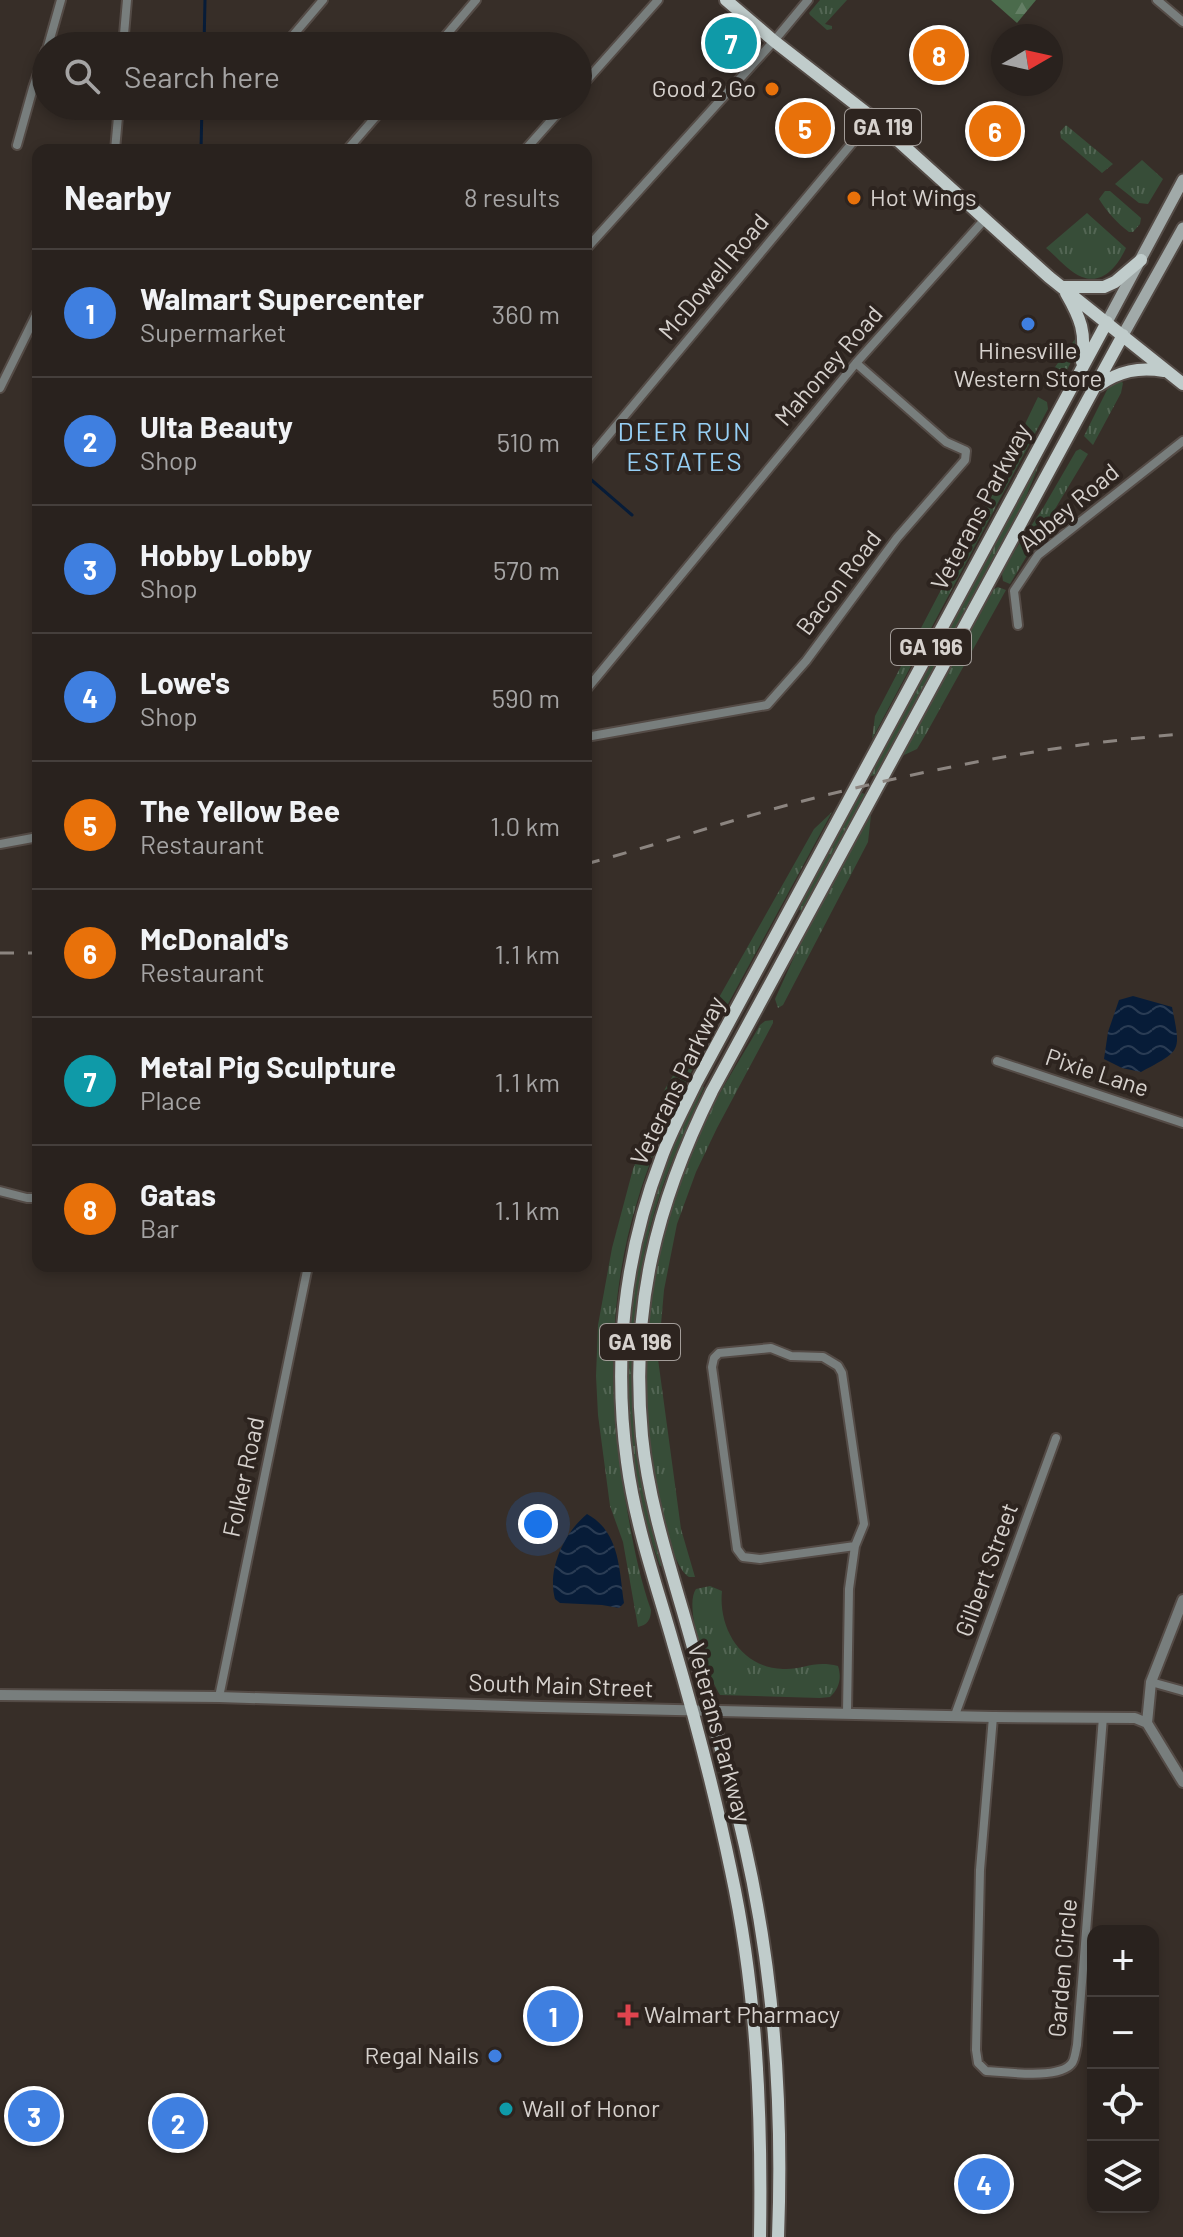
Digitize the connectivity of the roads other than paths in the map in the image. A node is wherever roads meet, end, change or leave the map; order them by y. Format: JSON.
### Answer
{"nodes":[{"id":1,"x":61,"y":0,"type":"edge"},
{"id":2,"x":127,"y":0,"type":"edge"},
{"id":3,"x":323,"y":0,"type":"edge"},
{"id":4,"x":476,"y":0,"type":"edge"},
{"id":5,"x":658,"y":0,"type":"edge"},
{"id":6,"x":726,"y":0,"type":"edge"},
{"id":7,"x":808,"y":0,"type":"edge"},
{"id":8,"x":1157,"y":0,"type":"edge"},
{"id":9,"x":1183,"y":22,"type":"edge"},
{"id":10,"x":52,"y":32,"type":"edge"},
{"id":11,"x":124,"y":32,"type":"edge"},
{"id":12,"x":296,"y":32,"type":"edge"},
{"id":13,"x":449,"y":32,"type":"edge"},
{"id":14,"x":774,"y":41,"type":"junction"},
{"id":15,"x":592,"y":74,"type":"edge"},
{"id":16,"x":32,"y":92,"type":"edge"},
{"id":17,"x":873,"y":118,"type":"junction"},
{"id":18,"x":118,"y":120,"type":"edge"},
{"id":19,"x":373,"y":120,"type":"edge"},
{"id":20,"x":552,"y":120,"type":"edge"},
{"id":21,"x":116,"y":144,"type":"edge"},
{"id":22,"x":352,"y":144,"type":"edge"},
{"id":23,"x":530,"y":144,"type":"edge"},
{"id":24,"x":17,"y":145,"type":"dead end"},
{"id":25,"x":1183,"y":180,"type":"edge"},
{"id":26,"x":985,"y":219,"type":"junction"},
{"id":27,"x":1183,"y":228,"type":"edge"},
{"id":28,"x":592,"y":242,"type":"edge"},
{"id":29,"x":1141,"y":260,"type":"junction"},
{"id":30,"x":1062,"y":287,"type":"junction"},
{"id":31,"x":1107,"y":322,"type":"junction"},
{"id":32,"x":32,"y":323,"type":"edge"},
{"id":33,"x":1123,"y":335,"type":"junction"},
{"id":34,"x":856,"y":363,"type":"junction"},
{"id":35,"x":1081,"y":370,"type":"junction"},
{"id":36,"x":1167,"y":371,"type":"junction"},
{"id":37,"x":1183,"y":384,"type":"edge"},
{"id":38,"x":1096,"y":387,"type":"junction"},
{"id":39,"x":0,"y":388,"type":"edge"},
{"id":40,"x":1183,"y":441,"type":"edge"},
{"id":41,"x":592,"y":455,"type":"edge"},
{"id":42,"x":1018,"y":625,"type":"dead end"},
{"id":43,"x":592,"y":683,"type":"edge"},
{"id":44,"x":592,"y":736,"type":"edge"},
{"id":45,"x":32,"y":838,"type":"edge"},
{"id":46,"x":0,"y":844,"type":"edge"},
{"id":47,"x":997,"y":1061,"type":"dead end"},
{"id":48,"x":1183,"y":1123,"type":"edge"},
{"id":49,"x":0,"y":1191,"type":"edge"},
{"id":50,"x":32,"y":1198,"type":"edge"},
{"id":51,"x":307,"y":1272,"type":"edge"},
{"id":52,"x":1056,"y":1438,"type":"dead end"},
{"id":53,"x":855,"y":1546,"type":"junction"},
{"id":54,"x":1183,"y":1600,"type":"edge"},
{"id":55,"x":1151,"y":1682,"type":"junction"},
{"id":56,"x":1183,"y":1691,"type":"edge"},
{"id":57,"x":0,"y":1695,"type":"edge"},
{"id":58,"x":219,"y":1697,"type":"junction"},
{"id":59,"x":692,"y":1710,"type":"junction"},
{"id":60,"x":711,"y":1710,"type":"junction"},
{"id":61,"x":847,"y":1712,"type":"junction"},
{"id":62,"x":955,"y":1715,"type":"junction"},
{"id":63,"x":993,"y":1717,"type":"junction"},
{"id":64,"x":1103,"y":1717,"type":"junction"},
{"id":65,"x":1147,"y":1723,"type":"junction"},
{"id":66,"x":1183,"y":1782,"type":"edge"},
{"id":67,"x":760,"y":2237,"type":"edge"},
{"id":68,"x":778,"y":2237,"type":"edge"}],
"edges":[{"from":1,"to":10,"type":"street"},
{"from":2,"to":11,"type":"street"},
{"from":3,"to":12,"type":"street"},
{"from":4,"to":13,"type":"street"},
{"from":5,"to":15,"type":"street"},
{"from":6,"to":14,"type":"main road","number":"GA 119"},
{"from":7,"to":14,"type":"street"},
{"from":8,"to":9,"type":"street"},
{"from":14,"to":17,"type":"main road","number":"GA 119"},
{"from":14,"to":28,"type":"street"},
{"from":16,"to":24,"type":"street"},
{"from":17,"to":26,"type":"main road","number":"GA 119"},
{"from":17,"to":41,"type":"street","name":"McDowell Road"},
{"from":18,"to":21,"type":"street"},
{"from":19,"to":22,"type":"street"},
{"from":20,"to":23,"type":"street"},
{"from":25,"to":29,"type":"main road","name":"Veterans Parkway"},
{"from":26,"to":30,"type":"main road","number":"GA 119"},
{"from":26,"to":34,"type":"street","name":"Mahoney Road"},
{"from":27,"to":33,"type":"main road","name":"Veterans Parkway"},
{"from":29,"to":30,"type":"main road"},
{"from":29,"to":31,"type":"main road","name":"Veterans Parkway"},
{"from":30,"to":31,"type":"main road","number":"GA 119"},
{"from":30,"to":35,"type":"main road","number":"GA 196"},
{"from":31,"to":33,"type":"main road","number":"GA 119"},
{"from":31,"to":35,"type":"main road","name":"Veterans Parkway"},
{"from":32,"to":39,"type":"street"},
{"from":33,"to":36,"type":"main road","number":"GA 119"},
{"from":33,"to":38,"type":"main road","name":"Veterans Parkway","number":"GA 196"},
{"from":34,"to":43,"type":"street","name":"Mahoney Road"},
{"from":34,"to":44,"type":"street","name":"Bacon Road"},
{"from":35,"to":59,"type":"main road","name":"Veterans Parkway","number":"GA 196"},
{"from":36,"to":37,"type":"main road","number":"GA 119"},
{"from":36,"to":38,"type":"main road"},
{"from":38,"to":60,"type":"main road","name":"Veterans Parkway","number":"GA 196"},
{"from":40,"to":42,"type":"street","name":"Abbey Road"},
{"from":45,"to":46,"type":"street"},
{"from":47,"to":48,"type":"street","name":"Pixie Lane"},
{"from":49,"to":50,"type":"street"},
{"from":51,"to":58,"type":"street","name":"Folker Road"},
{"from":52,"to":62,"type":"street","name":"Gilbert Street"},
{"from":53,"to":53,"type":"street"},
{"from":53,"to":61,"type":"street"},
{"from":54,"to":55,"type":"street"},
{"from":55,"to":56,"type":"street"},
{"from":55,"to":65,"type":"street"},
{"from":57,"to":58,"type":"street","name":"South Main Street"},
{"from":58,"to":59,"type":"street","name":"South Main Street"},
{"from":59,"to":60,"type":"street","name":"South Main Street"},
{"from":59,"to":67,"type":"main road","name":"Veterans Parkway","number":"GA 196"},
{"from":60,"to":61,"type":"street","name":"South Main Street"},
{"from":60,"to":68,"type":"main road","name":"Veterans Parkway","number":"GA 196"},
{"from":61,"to":62,"type":"street","name":"South Main Street"},
{"from":62,"to":63,"type":"street","name":"South Main Street"},
{"from":63,"to":64,"type":"street","name":"South Main Street"},
{"from":63,"to":64,"type":"street","name":"Garden Circle"},
{"from":64,"to":65,"type":"street","name":"South Main Street"},
{"from":65,"to":66,"type":"street"}]}
